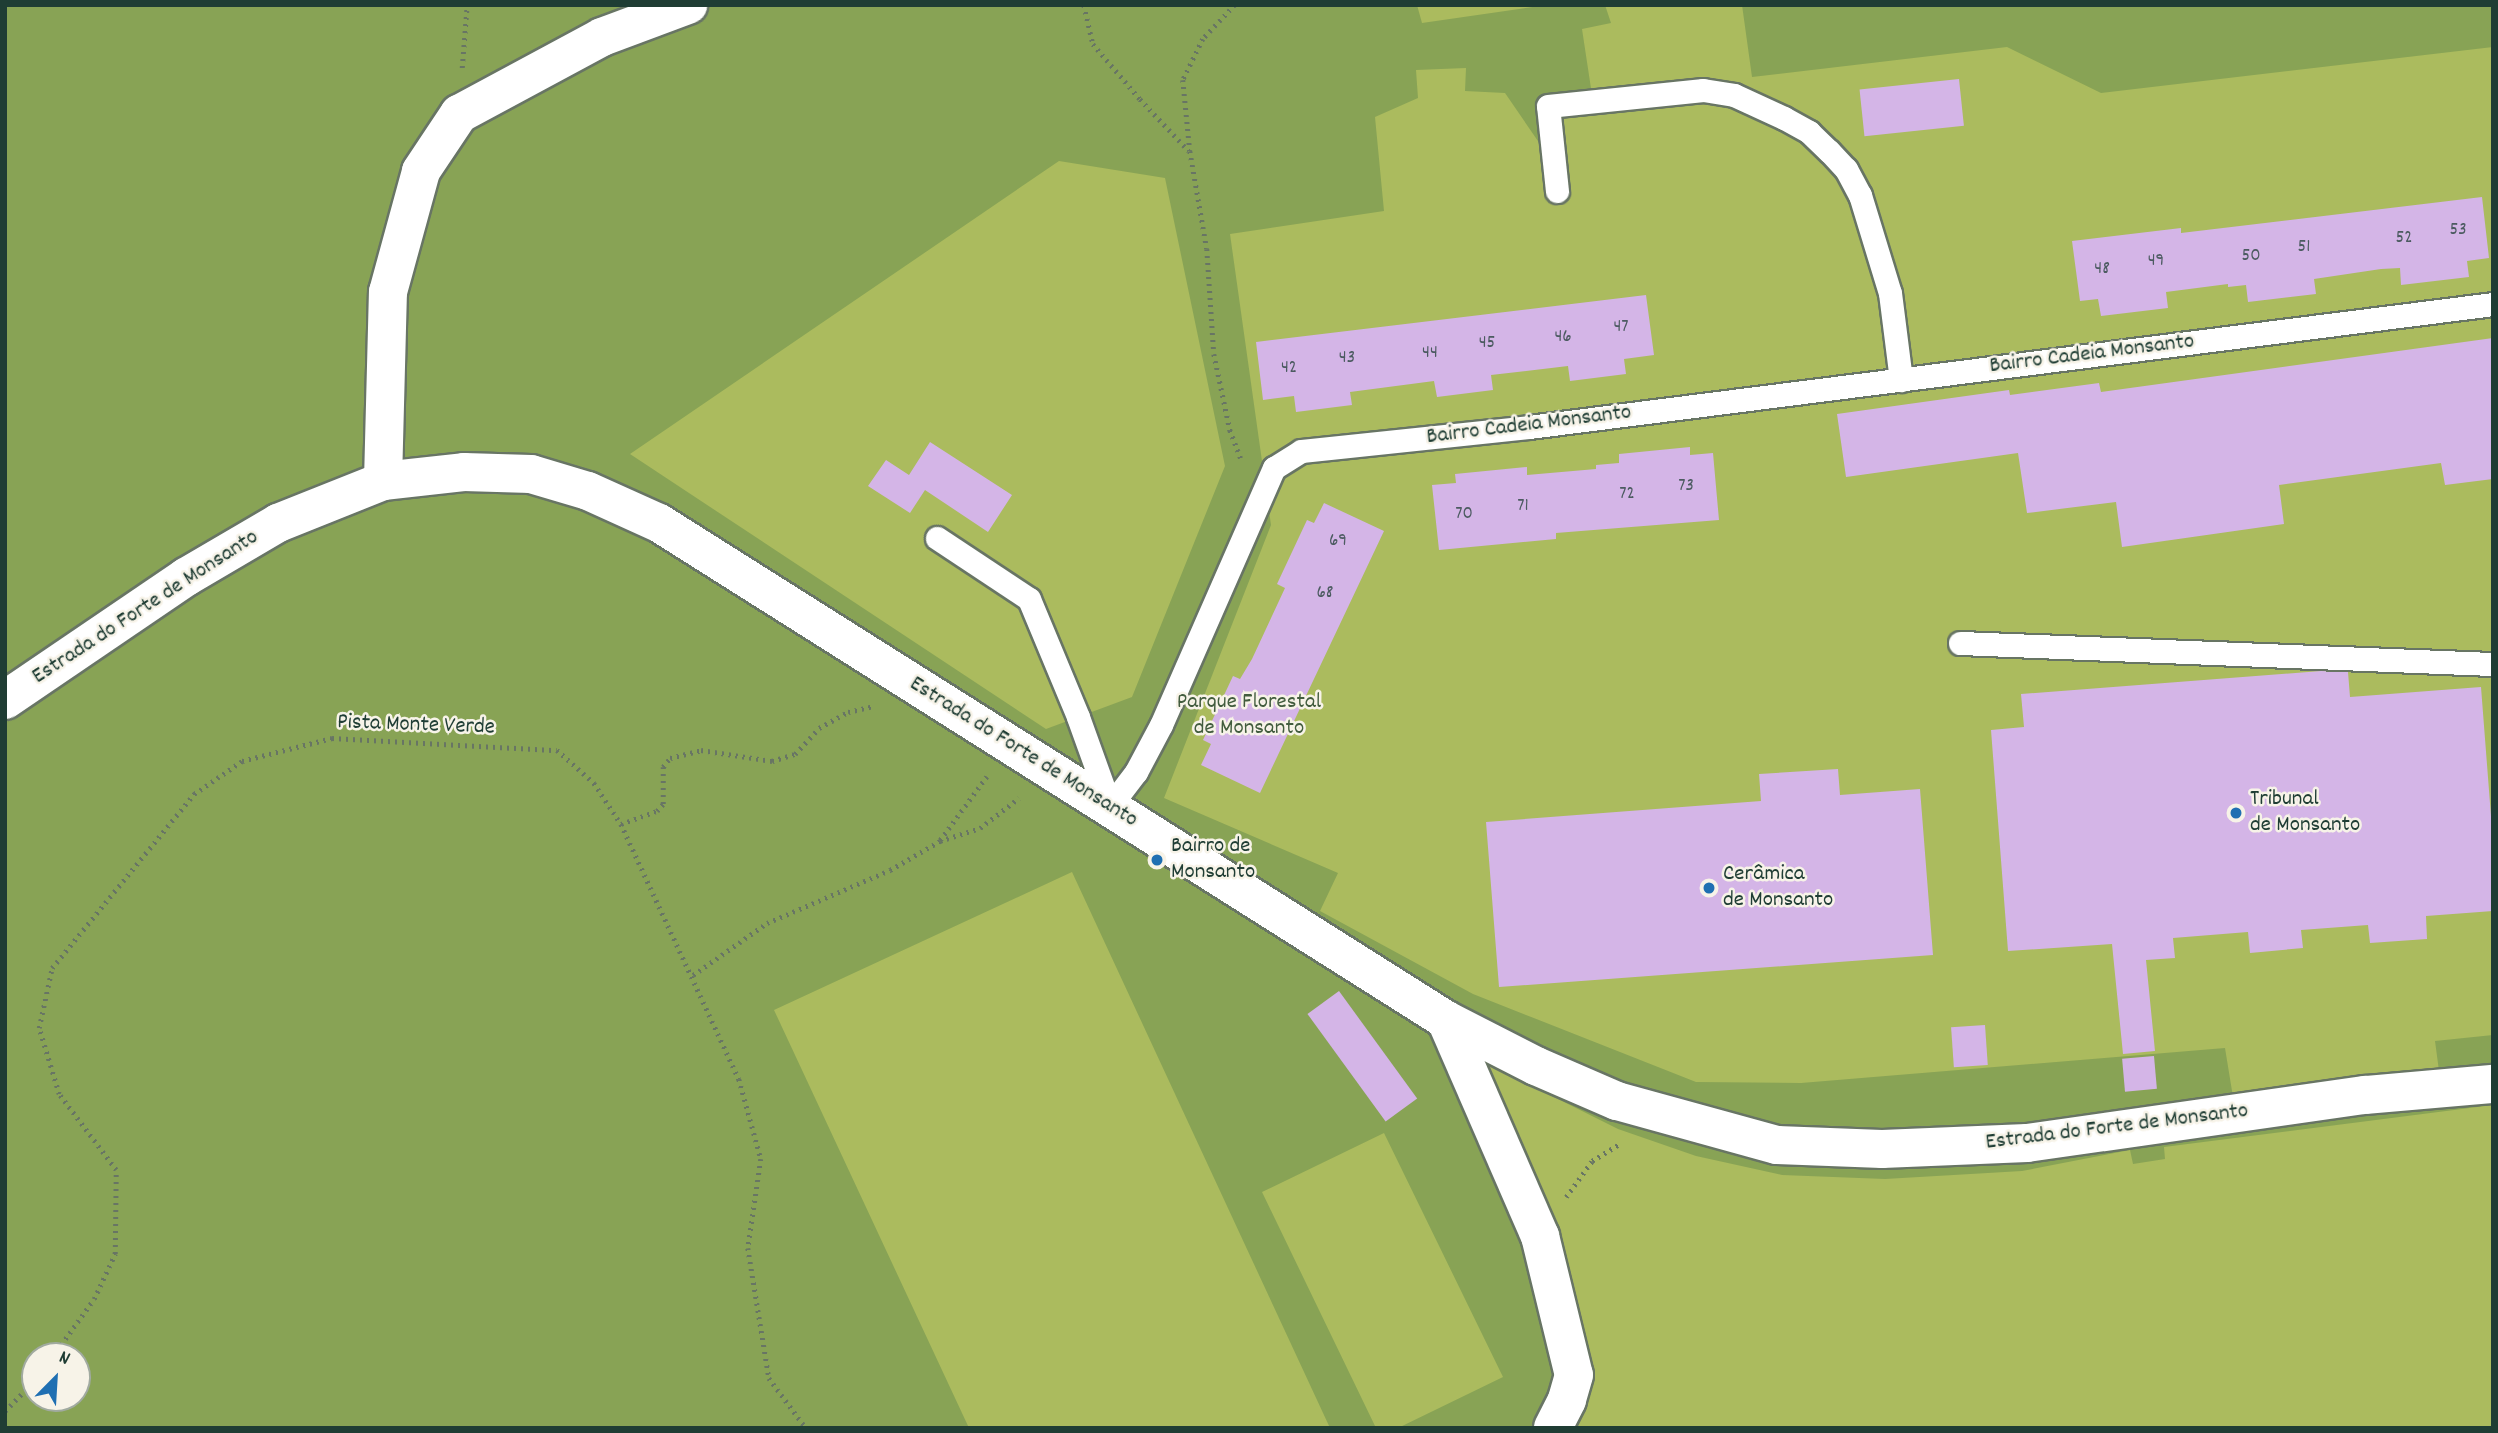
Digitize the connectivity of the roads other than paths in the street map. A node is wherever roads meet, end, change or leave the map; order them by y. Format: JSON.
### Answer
{"nodes":[{"id":1,"x":688,"y":5,"type":"edge"},
{"id":2,"x":1557,"y":191,"type":"dead end"},
{"id":3,"x":2493,"y":304,"type":"edge"},
{"id":4,"x":1901,"y":380,"type":"junction"},
{"id":5,"x":383,"y":481,"type":"junction"},
{"id":6,"x":937,"y":538,"type":"dead end"},
{"id":7,"x":1959,"y":643,"type":"dead end"},
{"id":8,"x":2493,"y":664,"type":"edge"},
{"id":9,"x":5,"y":700,"type":"edge"},
{"id":10,"x":1110,"y":806,"type":"junction"},
{"id":11,"x":1446,"y":1020,"type":"junction"},
{"id":12,"x":2493,"y":1084,"type":"edge"},
{"id":13,"x":1553,"y":1428,"type":"edge"}],
"edges":[{"from":1,"to":5,"type":"street"},
{"from":2,"to":4,"type":"lane"},
{"from":3,"to":4,"type":"lane","name":"Bairro Cadeia Monsanto"},
{"from":4,"to":10,"type":"lane","name":"Bairro Cadeia Monsanto"},
{"from":5,"to":9,"type":"street","name":"Estrada do Forte de Monsanto"},
{"from":5,"to":10,"type":"street","name":"Estrada do Forte de Monsanto"},
{"from":6,"to":10,"type":"lane"},
{"from":7,"to":8,"type":"lane"},
{"from":10,"to":11,"type":"street","name":"Estrada do Forte de Monsanto"},
{"from":11,"to":12,"type":"street","name":"Estrada do Forte de Monsanto"},
{"from":11,"to":13,"type":"street"}]}
